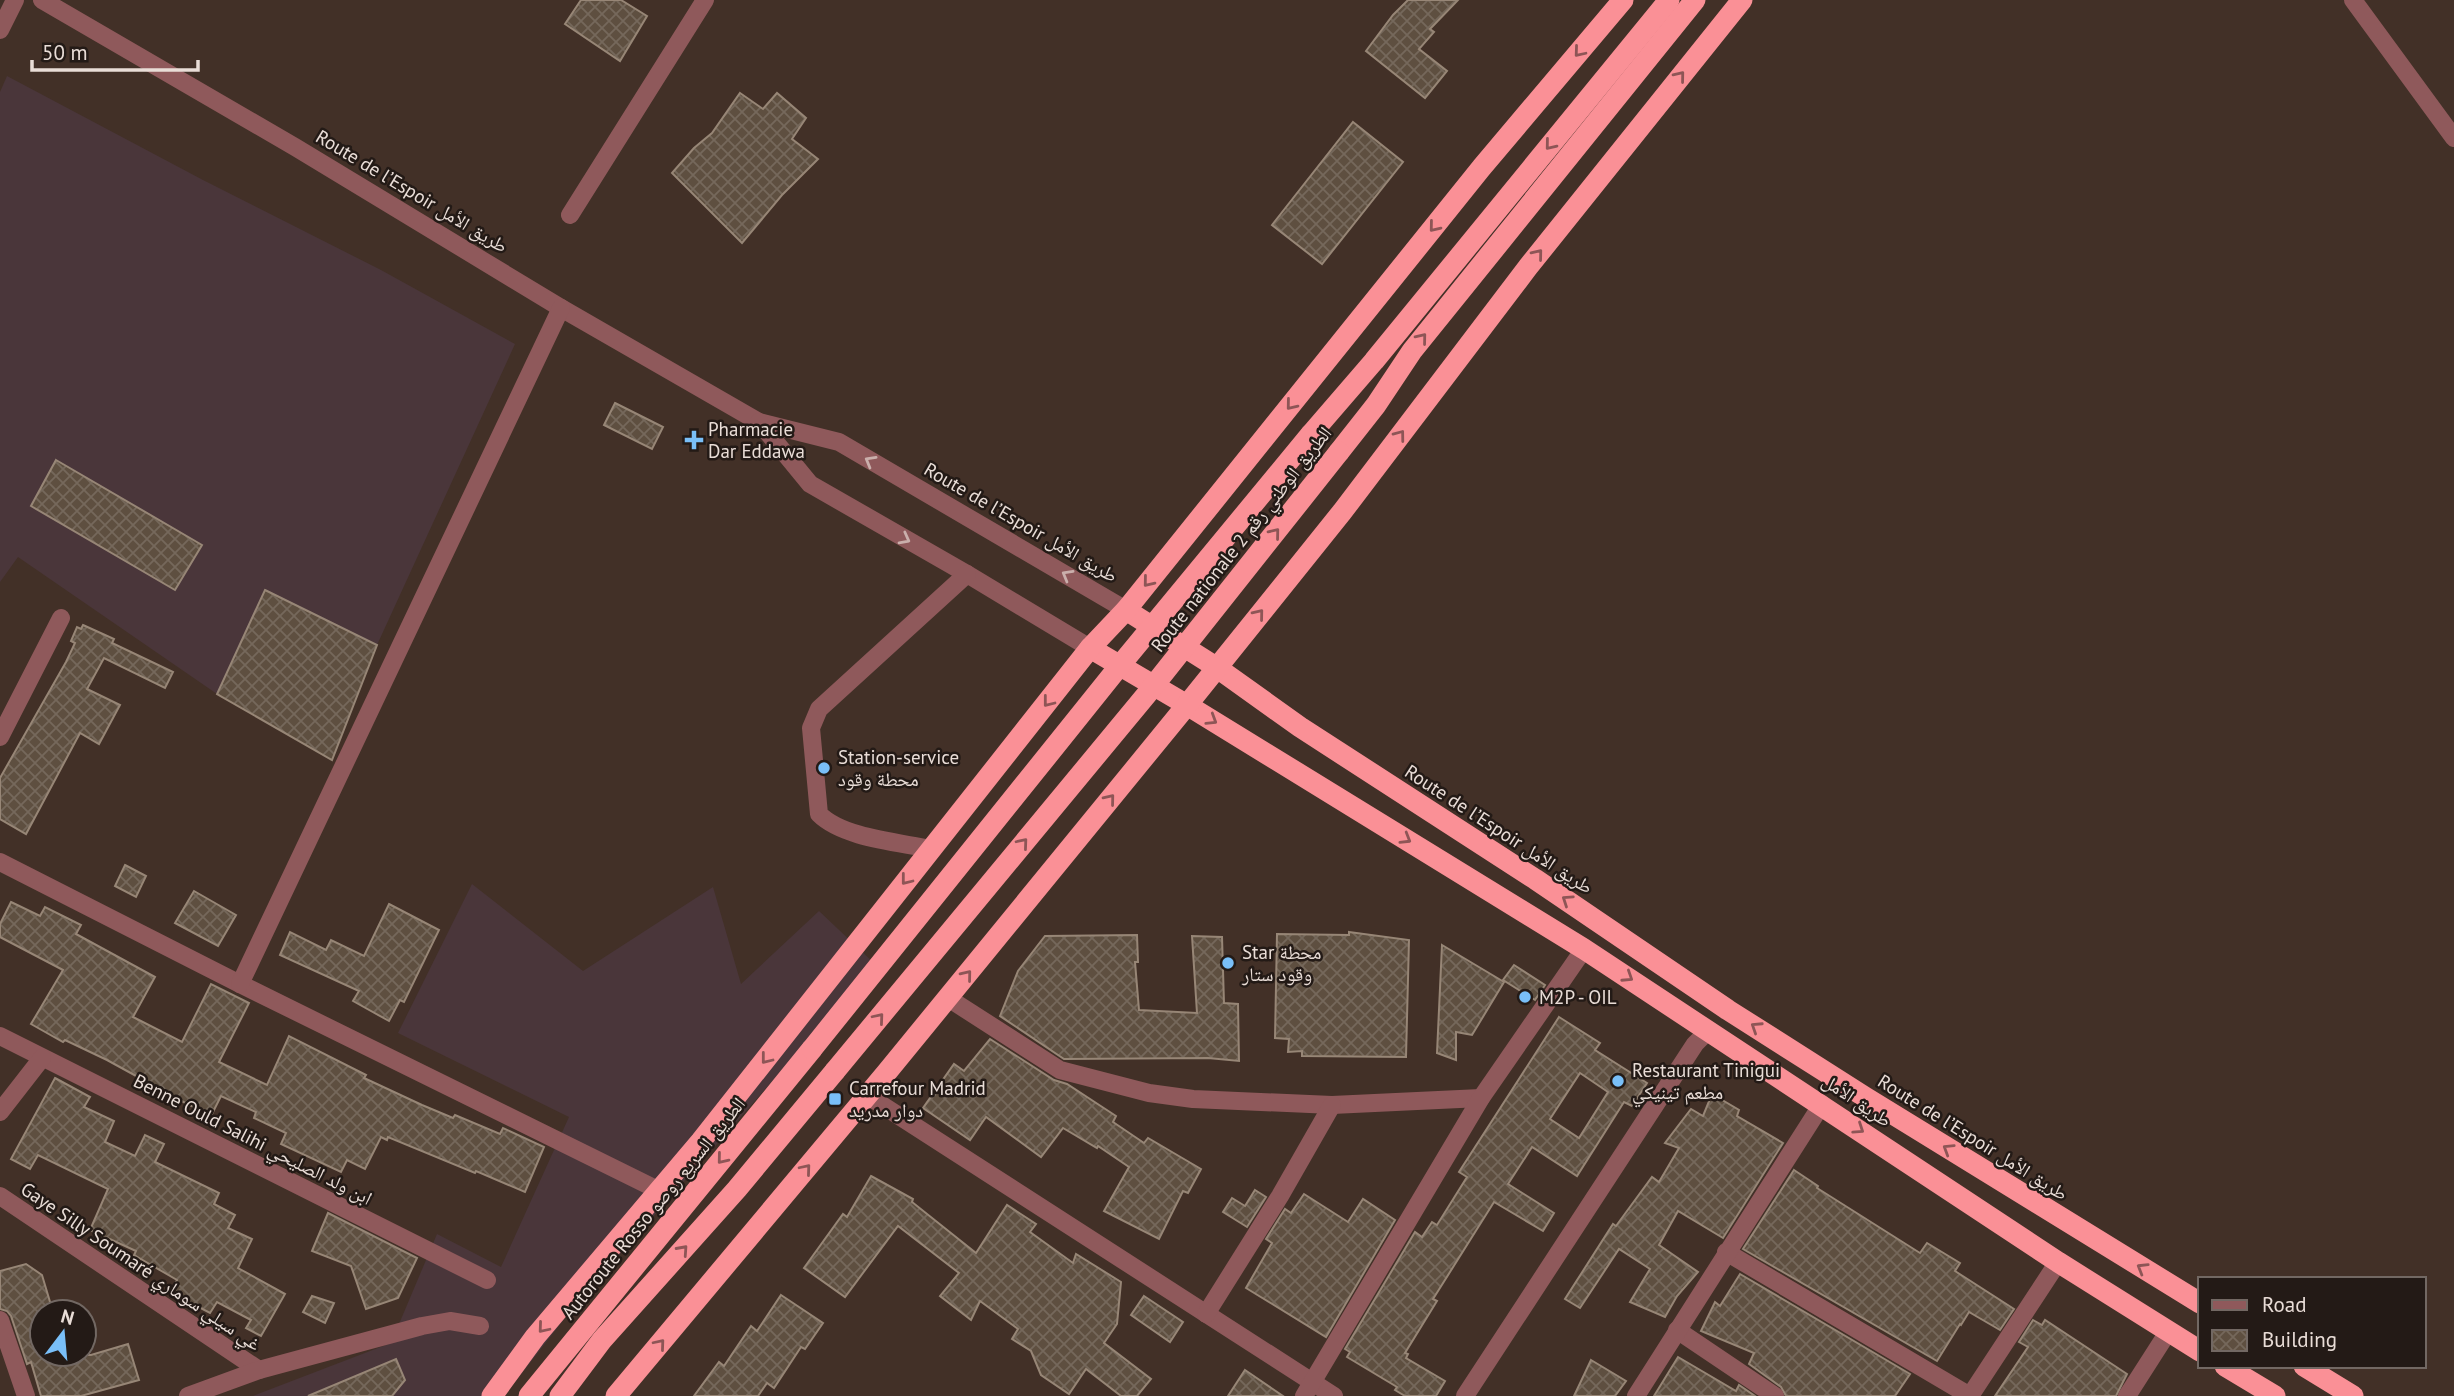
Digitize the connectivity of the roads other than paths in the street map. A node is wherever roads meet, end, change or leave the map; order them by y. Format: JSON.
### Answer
{"nodes":[{"id":1,"x":15,"y":0,"type":"edge"},
{"id":2,"x":42,"y":0,"type":"edge"},
{"id":3,"x":705,"y":0,"type":"edge"},
{"id":4,"x":1623,"y":0,"type":"edge"},
{"id":5,"x":1695,"y":0,"type":"edge"},
{"id":6,"x":1742,"y":0,"type":"edge"},
{"id":7,"x":2353,"y":0,"type":"edge"},
{"id":8,"x":1666,"y":15,"type":"edge"},
{"id":9,"x":0,"y":30,"type":"edge"},
{"id":10,"x":2454,"y":138,"type":"edge"},
{"id":11,"x":570,"y":215,"type":"dead end"},
{"id":12,"x":561,"y":309,"type":"junction"},
{"id":13,"x":759,"y":422,"type":"junction"},
{"id":14,"x":967,"y":574,"type":"junction"},
{"id":15,"x":1126,"y":610,"type":"junction"},
{"id":16,"x":61,"y":618,"type":"dead end"},
{"id":17,"x":1090,"y":648,"type":"junction"},
{"id":18,"x":1216,"y":667,"type":"junction"},
{"id":19,"x":1187,"y":705,"type":"junction"},
{"id":20,"x":0,"y":737,"type":"edge"},
{"id":21,"x":931,"y":849,"type":"junction"},
{"id":22,"x":0,"y":862,"type":"edge"},
{"id":23,"x":1488,"y":888,"type":"joint"},
{"id":24,"x":1584,"y":949,"type":"junction"},
{"id":25,"x":240,"y":984,"type":"junction"},
{"id":26,"x":948,"y":998,"type":"junction"},
{"id":27,"x":1709,"y":1030,"type":"junction"},
{"id":28,"x":0,"y":1036,"type":"edge"},
{"id":29,"x":811,"y":1049,"type":"joint"},
{"id":30,"x":42,"y":1058,"type":"junction"},
{"id":31,"x":868,"y":1096,"type":"junction"},
{"id":32,"x":1482,"y":1098,"type":"junction"},
{"id":33,"x":1822,"y":1104,"type":"junction"},
{"id":34,"x":1332,"y":1105,"type":"junction"},
{"id":35,"x":0,"y":1112,"type":"edge"},
{"id":36,"x":660,"y":1191,"type":"junction"},
{"id":37,"x":0,"y":1196,"type":"edge"},
{"id":38,"x":1726,"y":1252,"type":"junction"},
{"id":39,"x":2058,"y":1262,"type":"junction"},
{"id":40,"x":487,"y":1280,"type":"dead end"},
{"id":41,"x":2198,"y":1302,"type":"edge"},
{"id":42,"x":1206,"y":1314,"type":"junction"},
{"id":43,"x":0,"y":1321,"type":"edge"},
{"id":44,"x":480,"y":1326,"type":"dead end"},
{"id":45,"x":1677,"y":1330,"type":"junction"},
{"id":46,"x":2168,"y":1332,"type":"junction"},
{"id":47,"x":2198,"y":1351,"type":"edge"},
{"id":48,"x":2228,"y":1368,"type":"edge"},
{"id":49,"x":2307,"y":1368,"type":"edge"},
{"id":50,"x":259,"y":1370,"type":"junction"},
{"id":51,"x":1309,"y":1389,"type":"edge"},
{"id":52,"x":207,"y":1393,"type":"edge"},
{"id":53,"x":26,"y":1396,"type":"edge"},
{"id":54,"x":188,"y":1396,"type":"edge"},
{"id":55,"x":492,"y":1396,"type":"edge"},
{"id":56,"x":530,"y":1396,"type":"edge"},
{"id":57,"x":560,"y":1396,"type":"edge"},
{"id":58,"x":616,"y":1396,"type":"edge"},
{"id":59,"x":1334,"y":1396,"type":"edge"},
{"id":60,"x":1465,"y":1396,"type":"edge"},
{"id":61,"x":1636,"y":1396,"type":"edge"},
{"id":62,"x":1775,"y":1396,"type":"edge"},
{"id":63,"x":1970,"y":1396,"type":"edge"},
{"id":64,"x":2127,"y":1396,"type":"edge"},
{"id":65,"x":2275,"y":1396,"type":"edge"},
{"id":66,"x":2353,"y":1396,"type":"edge"}],
"edges":[{"from":1,"to":9,"type":"street"},
{"from":2,"to":12,"type":"street","name":"Route de l’Espoir طريق الأمل"},
{"from":3,"to":11,"type":"street"},
{"from":4,"to":15,"type":"highway","one_way":true},
{"from":5,"to":8,"type":"highway"},
{"from":18,"to":6,"type":"highway","one_way":true},
{"from":7,"to":10,"type":"street"},
{"from":8,"to":29,"type":"highway","name":"Route nationale الطريق الوطني رقم 2","one_way":true,"bridge":true},
{"from":57,"to":8,"type":"highway","name":"Route nationale الطريق الوطني رقم 2","one_way":true,"bridge":true},
{"from":12,"to":13,"type":"street","name":"Route de l’Espoir طريق الأمل"},
{"from":12,"to":25,"type":"street"},
{"from":13,"to":14,"type":"street","name":"Route de l’Espoir طريق الأمل","one_way":true},
{"from":15,"to":13,"type":"street","name":"Route de l’Espoir طريق الأمل","one_way":true},
{"from":14,"to":17,"type":"street","name":"Route de l’Espoir طريق الأمل"},
{"from":14,"to":21,"type":"street"},
{"from":15,"to":17,"type":"highway"},
{"from":15,"to":18,"type":"highway","name":"Route de l’Espoir طريق الأمل"},
{"from":16,"to":20,"type":"street"},
{"from":17,"to":19,"type":"highway","name":"Route de l’Espoir طريق الأمل"},
{"from":17,"to":21,"type":"highway","one_way":true},
{"from":18,"to":19,"type":"highway"},
{"from":41,"to":18,"type":"highway","name":"Route de l’Espoir طريق الأمل","one_way":true},
{"from":19,"to":23,"type":"highway","name":"Route de l’Espoir طريق الأمل","one_way":true},
{"from":26,"to":19,"type":"highway","one_way":true},
{"from":21,"to":36,"type":"highway","one_way":true},
{"from":22,"to":25,"type":"street"},
{"from":23,"to":24,"type":"highway","name":"طريق الأمل"},
{"from":24,"to":27,"type":"highway","name":"طريق الأمل","one_way":true},
{"from":24,"to":32,"type":"street"},
{"from":25,"to":36,"type":"street"},
{"from":26,"to":31,"type":"highway"},
{"from":26,"to":34,"type":"street"},
{"from":27,"to":33,"type":"highway","name":"طريق الأمل"},
{"from":27,"to":60,"type":"street"},
{"from":28,"to":30,"type":"street","name":"Benne Ould Salihi ابن ولد الصليحي"},
{"from":29,"to":56,"type":"highway","name":"Autoroute Rosso الطريق السريع روصو","one_way":true},
{"from":30,"to":35,"type":"street"},
{"from":30,"to":40,"type":"street","name":"Benne Ould Salihi ابن ولد الصليحي"},
{"from":31,"to":42,"type":"street"},
{"from":58,"to":31,"type":"highway","one_way":true},
{"from":32,"to":34,"type":"street"},
{"from":32,"to":51,"type":"street"},
{"from":33,"to":38,"type":"street"},
{"from":33,"to":39,"type":"highway","name":"طريق الأمل","one_way":true},
{"from":34,"to":42,"type":"street"},
{"from":36,"to":55,"type":"highway","one_way":true},
{"from":37,"to":50,"type":"street","name":"Gaye Silly Soumaré غي سيلي سوماري"},
{"from":38,"to":45,"type":"street"},
{"from":38,"to":63,"type":"street"},
{"from":39,"to":46,"type":"highway","name":"طريق الأمل"},
{"from":39,"to":63,"type":"street"},
{"from":42,"to":51,"type":"street"},
{"from":43,"to":53,"type":"street"},
{"from":44,"to":50,"type":"street"},
{"from":45,"to":61,"type":"street"},
{"from":45,"to":62,"type":"street"},
{"from":46,"to":47,"type":"highway","name":"طريق الأمل"},
{"from":46,"to":64,"type":"street"},
{"from":48,"to":65,"type":"highway"},
{"from":49,"to":66,"type":"highway"},
{"from":50,"to":52,"type":"street"},
{"from":51,"to":59,"type":"street"},
{"from":52,"to":54,"type":"street"}]}
